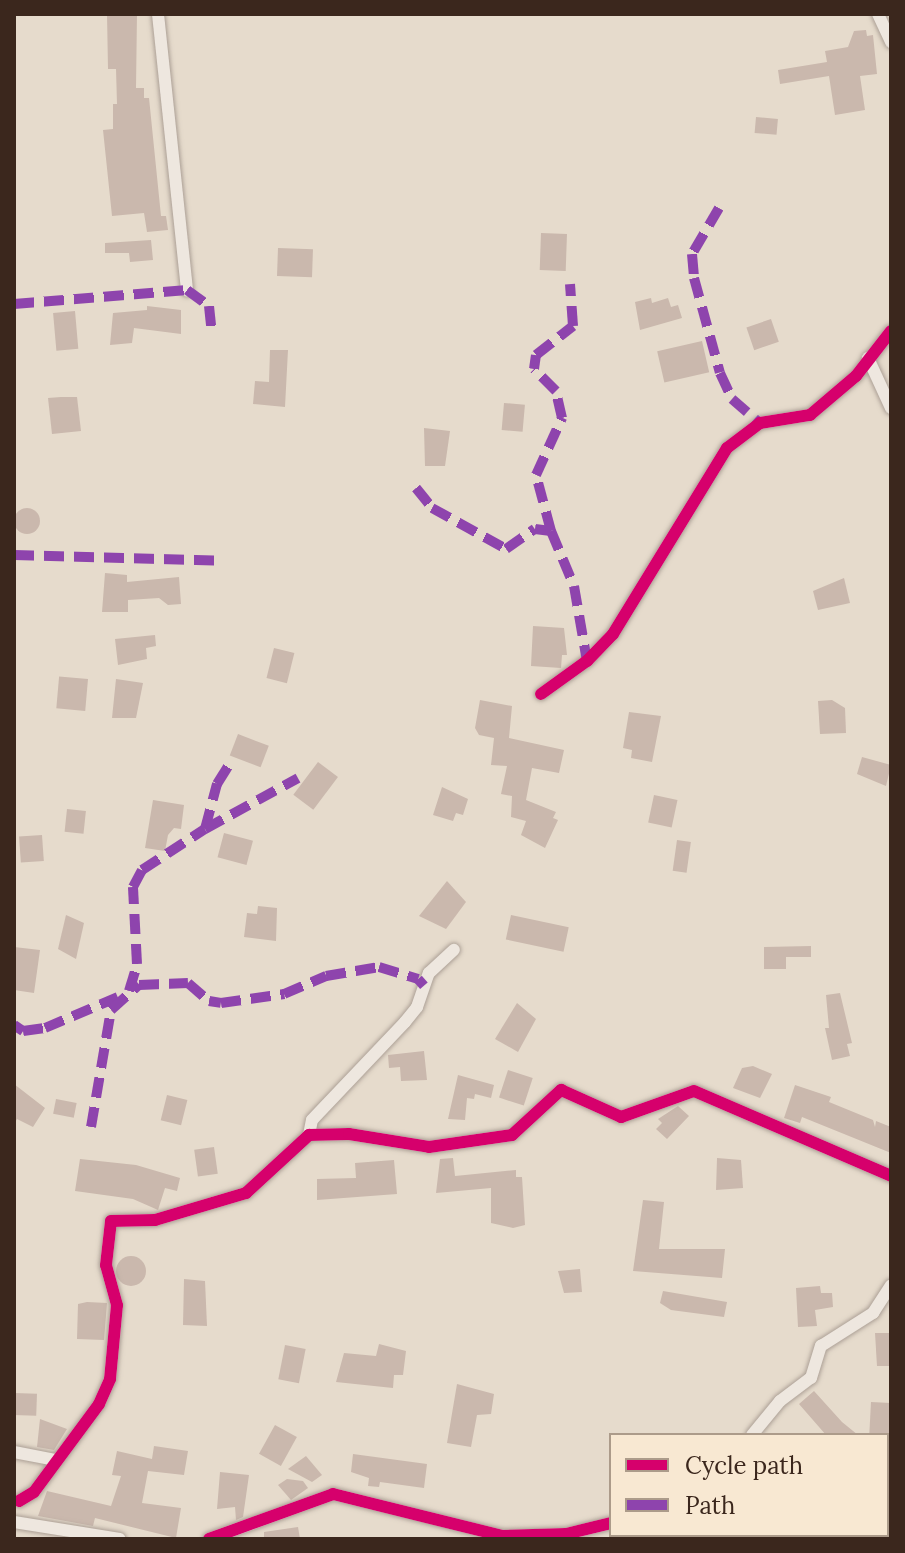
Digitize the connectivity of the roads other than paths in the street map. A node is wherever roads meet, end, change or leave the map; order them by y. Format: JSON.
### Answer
{"nodes":[{"id":1,"x":158,"y":14,"type":"edge"},
{"id":2,"x":878,"y":14,"type":"edge"},
{"id":3,"x":891,"y":42,"type":"edge"},
{"id":4,"x":187,"y":290,"type":"dead end"},
{"id":5,"x":891,"y":331,"type":"edge"},
{"id":6,"x":868,"y":358,"type":"junction"},
{"id":7,"x":891,"y":408,"type":"edge"},
{"id":8,"x":541,"y":694,"type":"dead end"},
{"id":9,"x":454,"y":950,"type":"dead end"},
{"id":10,"x":309,"y":1135,"type":"junction"},
{"id":11,"x":891,"y":1176,"type":"edge"},
{"id":12,"x":891,"y":1285,"type":"edge"},
{"id":13,"x":754,"y":1433,"type":"edge"},
{"id":14,"x":14,"y":1452,"type":"edge"},
{"id":15,"x":56,"y":1460,"type":"junction"},
{"id":16,"x":16,"y":1500,"type":"edge"},
{"id":17,"x":14,"y":1521,"type":"edge"},
{"id":18,"x":609,"y":1523,"type":"edge"},
{"id":19,"x":31,"y":1524,"type":"junction"},
{"id":20,"x":120,"y":1539,"type":"edge"},
{"id":21,"x":209,"y":1539,"type":"edge"}],
"edges":[{"from":1,"to":4,"type":"street"},
{"from":2,"to":3,"type":"street"},
{"from":5,"to":6,"type":"street"},
{"from":6,"to":7,"type":"street"},
{"from":6,"to":8,"type":"street"},
{"from":9,"to":10,"type":"street"},
{"from":10,"to":11,"type":"street"},
{"from":10,"to":15,"type":"street"},
{"from":12,"to":13,"type":"street"},
{"from":14,"to":15,"type":"street"},
{"from":15,"to":16,"type":"street"},
{"from":16,"to":19,"type":"street"},
{"from":17,"to":19,"type":"street"},
{"from":18,"to":21,"type":"street"},
{"from":19,"to":20,"type":"street"}]}
